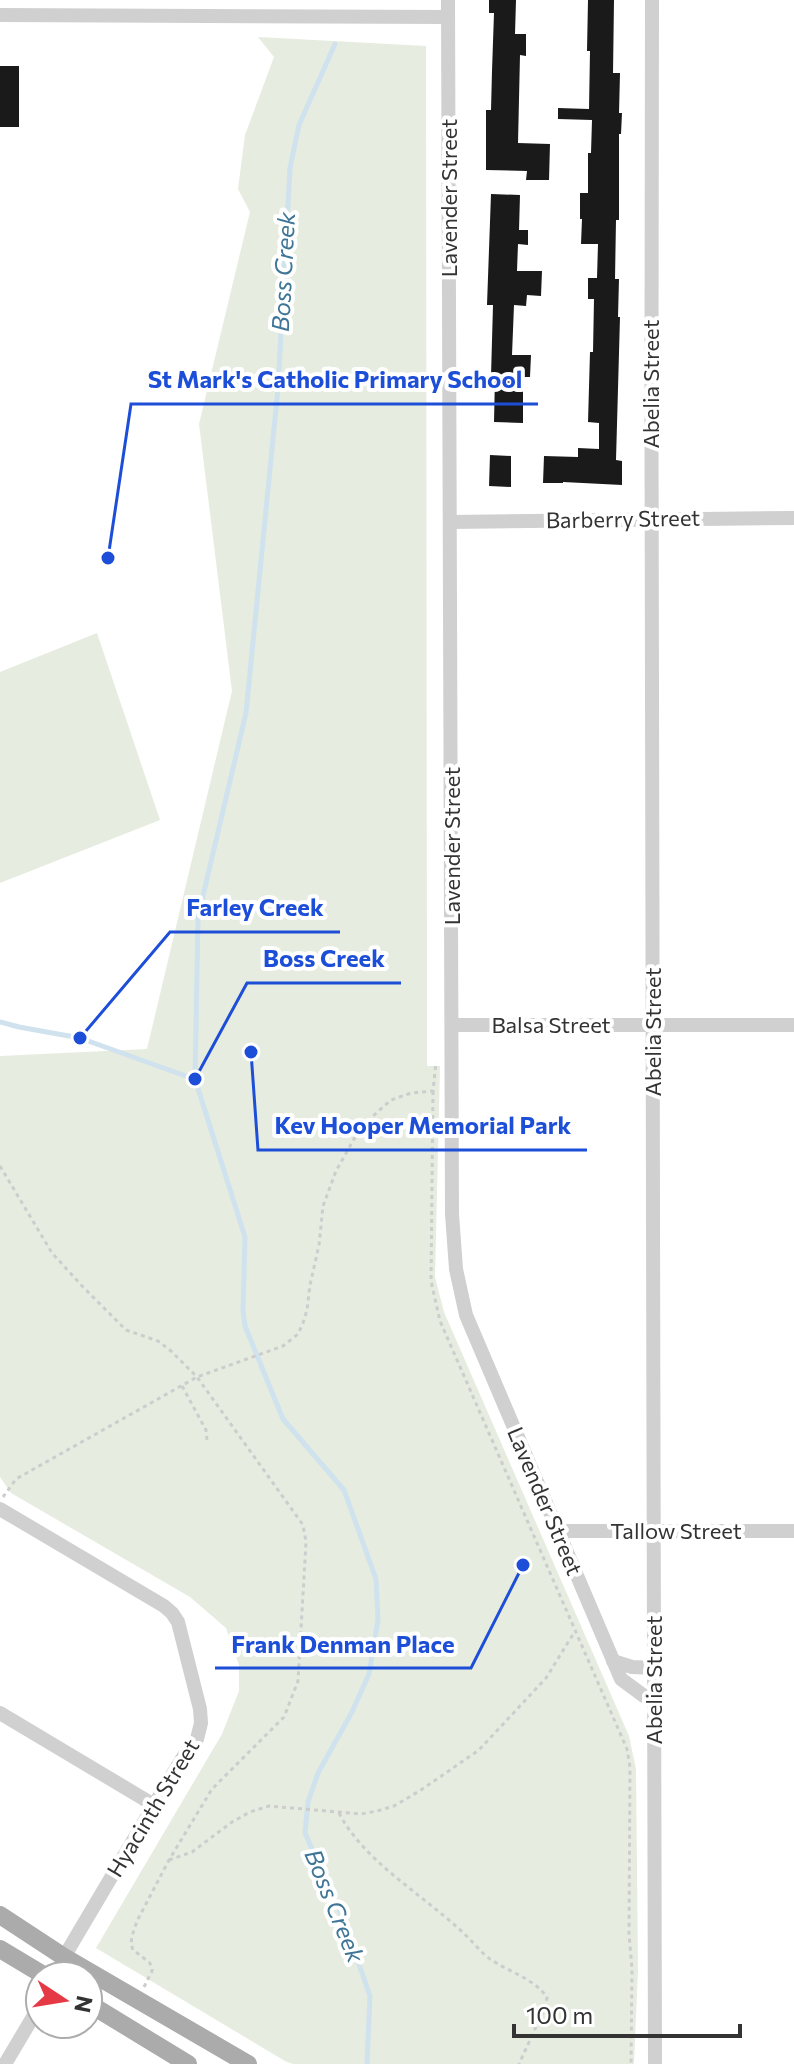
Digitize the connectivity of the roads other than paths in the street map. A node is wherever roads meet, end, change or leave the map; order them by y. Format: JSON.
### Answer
{"nodes":[{"id":1,"x":448,"y":0,"type":"edge"},
{"id":2,"x":652,"y":0,"type":"edge"},
{"id":3,"x":0,"y":15,"type":"edge"},
{"id":4,"x":448,"y":17,"type":"junction"},
{"id":5,"x":650,"y":518,"type":"junction"},
{"id":6,"x":794,"y":518,"type":"edge"},
{"id":7,"x":451,"y":522,"type":"junction"},
{"id":8,"x":453,"y":1025,"type":"junction"},
{"id":9,"x":653,"y":1025,"type":"junction"},
{"id":10,"x":794,"y":1025,"type":"edge"},
{"id":11,"x":0,"y":1509,"type":"edge"},
{"id":12,"x":558,"y":1531,"type":"junction"},
{"id":13,"x":654,"y":1531,"type":"junction"},
{"id":14,"x":794,"y":1531,"type":"edge"},
{"id":15,"x":613,"y":1661,"type":"junction"},
{"id":16,"x":654,"y":1668,"type":"junction"},
{"id":17,"x":654,"y":1699,"type":"junction"},
{"id":18,"x":0,"y":1713,"type":"edge"},
{"id":19,"x":154,"y":1805,"type":"junction"},
{"id":20,"x":0,"y":1915,"type":"edge"},
{"id":21,"x":0,"y":1949,"type":"edge"},
{"id":22,"x":64,"y":1957,"type":"junction"},
{"id":23,"x":63,"y":1960,"type":"edge"},
{"id":24,"x":24,"y":1963,"type":"edge"},
{"id":25,"x":104,"y":2013,"type":"edge"},
{"id":26,"x":24,"y":2032,"type":"edge"},
{"id":27,"x":5,"y":2064,"type":"edge"},
{"id":28,"x":188,"y":2064,"type":"edge"},
{"id":29,"x":248,"y":2064,"type":"edge"},
{"id":30,"x":655,"y":2064,"type":"edge"}],
"edges":[{"from":1,"to":4,"type":"street","name":"Lavender Street"},
{"from":2,"to":5,"type":"street","name":"Abelia Street"},
{"from":3,"to":4,"type":"street"},
{"from":4,"to":7,"type":"street","name":"Lavender Street"},
{"from":5,"to":6,"type":"street","name":"Barberry Street"},
{"from":5,"to":7,"type":"street","name":"Barberry Street"},
{"from":5,"to":9,"type":"street","name":"Abelia Street"},
{"from":7,"to":8,"type":"street","name":"Lavender Street"},
{"from":8,"to":9,"type":"street","name":"Balsa Street"},
{"from":8,"to":12,"type":"street","name":"Lavender Street"},
{"from":9,"to":10,"type":"street","name":"Balsa Street"},
{"from":9,"to":13,"type":"street","name":"Abelia Street"},
{"from":11,"to":19,"type":"street","name":"Hyacinth Street"},
{"from":12,"to":13,"type":"street","name":"Tallow Street"},
{"from":12,"to":15,"type":"street","name":"Lavender Street"},
{"from":13,"to":14,"type":"street","name":"Tallow Street"},
{"from":13,"to":16,"type":"street","name":"Abelia Street"},
{"from":15,"to":16,"type":"street"},
{"from":15,"to":17,"type":"street","name":"Lavender Street"},
{"from":16,"to":17,"type":"street","name":"Abelia Street"},
{"from":17,"to":30,"type":"street","name":"Abelia Street"},
{"from":18,"to":19,"type":"street"},
{"from":19,"to":22,"type":"street","name":"Hyacinth Street"},
{"from":20,"to":22,"type":"main road"},
{"from":21,"to":24,"type":"main road"},
{"from":22,"to":23,"type":"street","name":"Hyacinth Street"},
{"from":22,"to":29,"type":"main road"},
{"from":25,"to":28,"type":"main road"},
{"from":26,"to":27,"type":"street"}]}
